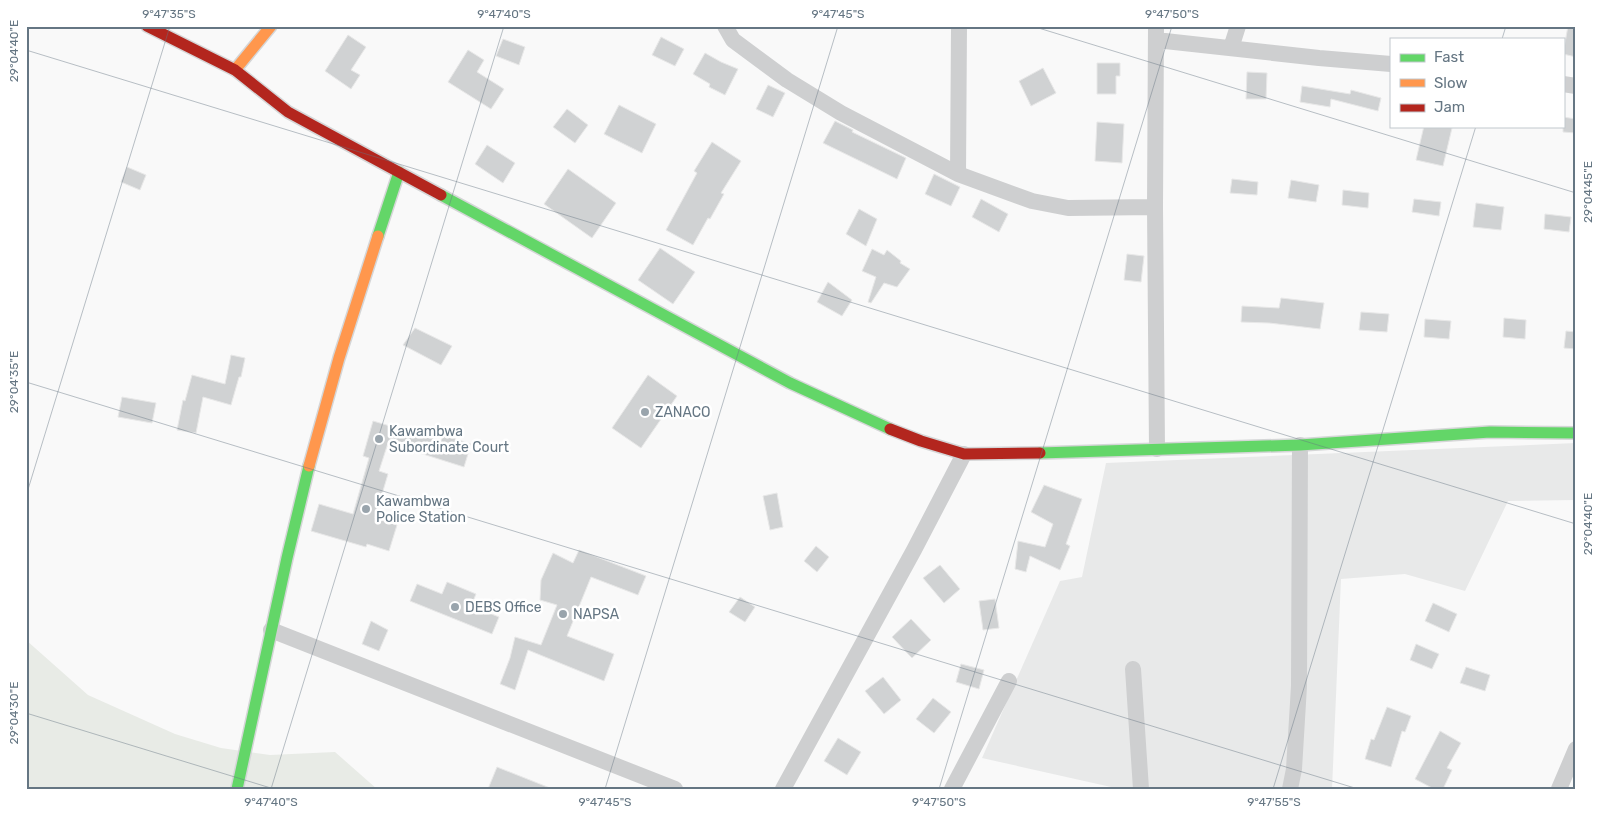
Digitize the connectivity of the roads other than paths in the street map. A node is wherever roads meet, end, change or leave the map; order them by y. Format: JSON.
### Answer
{"nodes":[{"id":1,"x":147,"y":26,"type":"edge"},
{"id":2,"x":271,"y":26,"type":"edge"},
{"id":3,"x":725,"y":26,"type":"edge"},
{"id":4,"x":959,"y":26,"type":"edge"},
{"id":5,"x":1238,"y":26,"type":"edge"},
{"id":6,"x":1156,"y":33,"type":"edge"},
{"id":7,"x":1231,"y":48,"type":"junction"},
{"id":8,"x":1390,"y":64,"type":"edge"},
{"id":9,"x":235,"y":70,"type":"junction"},
{"id":10,"x":398,"y":172,"type":"junction"},
{"id":11,"x":958,"y":174,"type":"junction"},
{"id":12,"x":1155,"y":207,"type":"junction"},
{"id":13,"x":1576,"y":433,"type":"edge"},
{"id":14,"x":1300,"y":445,"type":"junction"},
{"id":15,"x":1157,"y":449,"type":"junction"},
{"id":16,"x":964,"y":454,"type":"junction"},
{"id":17,"x":270,"y":630,"type":"junction"},
{"id":18,"x":1133,"y":669,"type":"dead end"},
{"id":19,"x":1009,"y":681,"type":"dead end"},
{"id":20,"x":1576,"y":749,"type":"edge"},
{"id":21,"x":237,"y":789,"type":"edge"},
{"id":22,"x":675,"y":789,"type":"edge"},
{"id":23,"x":783,"y":789,"type":"edge"},
{"id":24,"x":952,"y":789,"type":"edge"},
{"id":25,"x":1141,"y":789,"type":"edge"},
{"id":26,"x":1290,"y":789,"type":"edge"},
{"id":27,"x":1559,"y":789,"type":"edge"}],
"edges":[{"from":1,"to":9,"type":"main road"},
{"from":2,"to":9,"type":"main road"},
{"from":3,"to":11,"type":"street"},
{"from":4,"to":11,"type":"street"},
{"from":5,"to":7,"type":"street"},
{"from":6,"to":7,"type":"street"},
{"from":6,"to":12,"type":"street"},
{"from":7,"to":8,"type":"street"},
{"from":9,"to":10,"type":"main road"},
{"from":10,"to":16,"type":"main road"},
{"from":10,"to":17,"type":"main road"},
{"from":11,"to":12,"type":"street"},
{"from":12,"to":15,"type":"street"},
{"from":13,"to":14,"type":"main road"},
{"from":14,"to":15,"type":"main road"},
{"from":14,"to":26,"type":"street"},
{"from":15,"to":16,"type":"main road"},
{"from":16,"to":23,"type":"street"},
{"from":17,"to":21,"type":"main road"},
{"from":17,"to":22,"type":"street"},
{"from":18,"to":25,"type":"street"},
{"from":19,"to":24,"type":"street"},
{"from":20,"to":27,"type":"street"}]}
